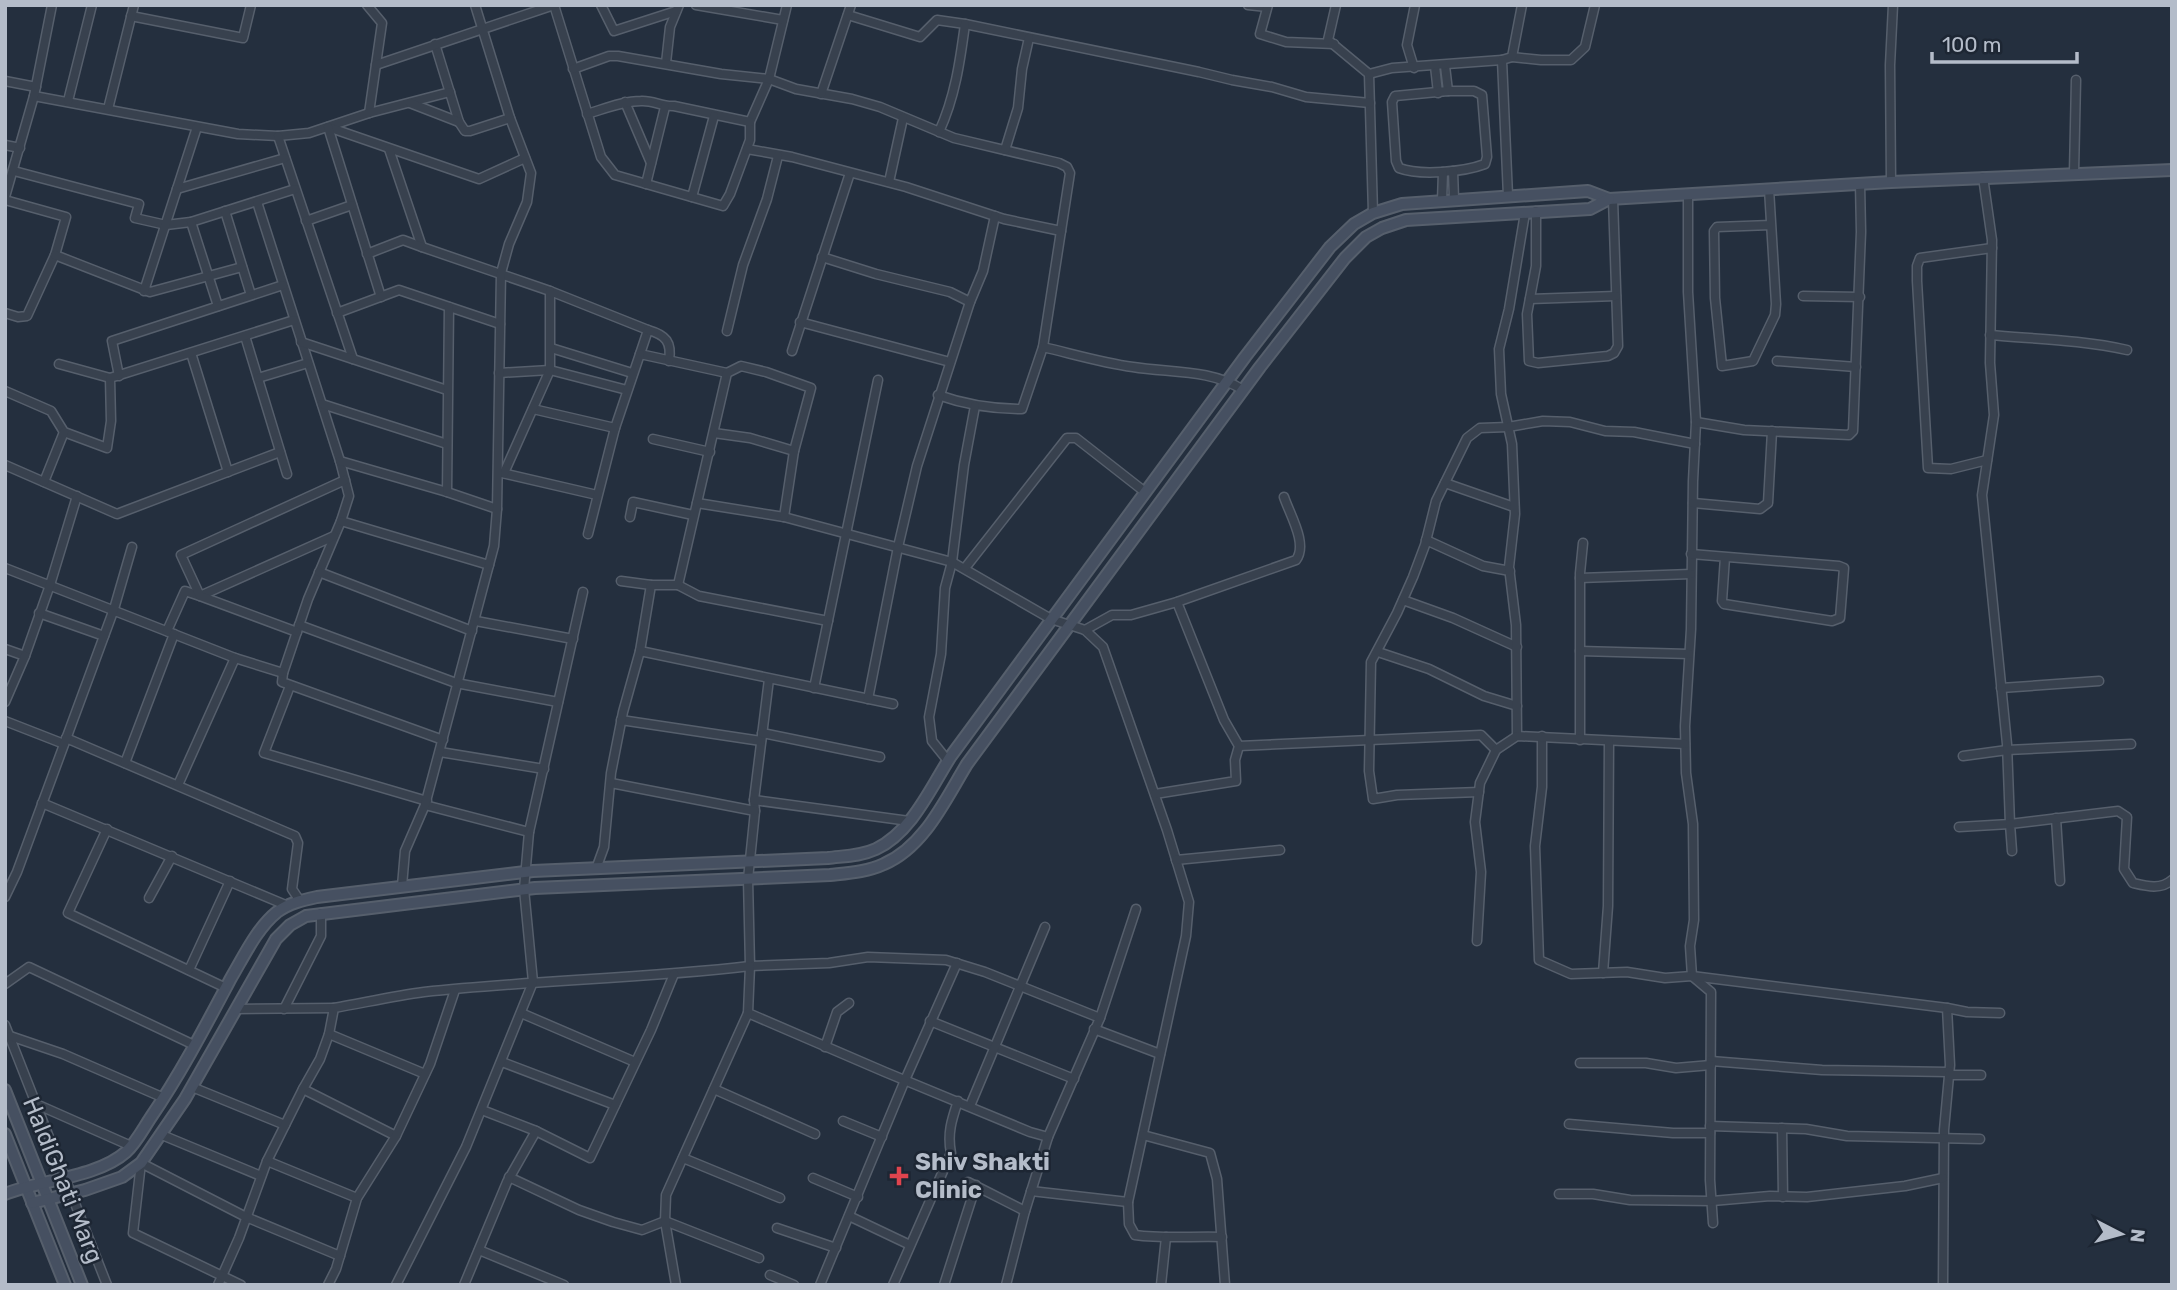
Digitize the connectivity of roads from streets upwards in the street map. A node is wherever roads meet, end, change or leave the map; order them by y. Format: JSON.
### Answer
{"nodes":[{"id":1,"x":52,"y":5,"type":"edge"},
{"id":2,"x":92,"y":5,"type":"edge"},
{"id":3,"x":134,"y":5,"type":"edge"},
{"id":4,"x":251,"y":5,"type":"edge"},
{"id":5,"x":367,"y":5,"type":"edge"},
{"id":6,"x":475,"y":5,"type":"edge"},
{"id":7,"x":554,"y":5,"type":"edge"},
{"id":8,"x":601,"y":5,"type":"edge"},
{"id":9,"x":696,"y":5,"type":"edge"},
{"id":10,"x":787,"y":5,"type":"edge"},
{"id":11,"x":851,"y":5,"type":"edge"},
{"id":12,"x":1248,"y":5,"type":"edge"},
{"id":13,"x":1336,"y":5,"type":"edge"},
{"id":14,"x":1415,"y":5,"type":"edge"},
{"id":15,"x":1522,"y":5,"type":"edge"},
{"id":16,"x":1595,"y":5,"type":"edge"},
{"id":17,"x":1893,"y":5,"type":"edge"},
{"id":18,"x":1267,"y":6,"type":"edge"},
{"id":19,"x":678,"y":8,"type":"edge"},
{"id":20,"x":848,"y":15,"type":"junction"},
{"id":21,"x":131,"y":16,"type":"junction"},
{"id":22,"x":783,"y":20,"type":"junction"},
{"id":23,"x":965,"y":24,"type":"junction"},
{"id":24,"x":482,"y":27,"type":"junction"},
{"id":25,"x":1029,"y":38,"type":"junction"},
{"id":26,"x":435,"y":44,"type":"junction"},
{"id":27,"x":1334,"y":44,"type":"junction"},
{"id":28,"x":1512,"y":57,"type":"junction"},
{"id":29,"x":1502,"y":60,"type":"junction"},
{"id":30,"x":666,"y":63,"type":"junction"},
{"id":31,"x":376,"y":65,"type":"junction"},
{"id":32,"x":1445,"y":65,"type":"junction"},
{"id":33,"x":1435,"y":66,"type":"junction"},
{"id":34,"x":1414,"y":68,"type":"junction"},
{"id":35,"x":573,"y":69,"type":"junction"},
{"id":36,"x":1370,"y":74,"type":"junction"},
{"id":37,"x":769,"y":79,"type":"junction"},
{"id":38,"x":2076,"y":80,"type":"dead end"},
{"id":39,"x":5,"y":81,"type":"edge"},
{"id":40,"x":35,"y":91,"type":"junction"},
{"id":41,"x":1448,"y":91,"type":"junction"},
{"id":42,"x":450,"y":92,"type":"junction"},
{"id":43,"x":1438,"y":93,"type":"junction"},
{"id":44,"x":821,"y":94,"type":"junction"},
{"id":45,"x":68,"y":101,"type":"junction"},
{"id":46,"x":625,"y":102,"type":"junction"},
{"id":47,"x":409,"y":103,"type":"junction"},
{"id":48,"x":1370,"y":103,"type":"junction"},
{"id":49,"x":665,"y":107,"type":"junction"},
{"id":50,"x":108,"y":109,"type":"junction"},
{"id":51,"x":369,"y":113,"type":"junction"},
{"id":52,"x":587,"y":114,"type":"junction"},
{"id":53,"x":714,"y":116,"type":"junction"},
{"id":54,"x":510,"y":118,"type":"junction"},
{"id":55,"x":903,"y":118,"type":"junction"},
{"id":56,"x":459,"y":122,"type":"junction"},
{"id":57,"x":750,"y":122,"type":"junction"},
{"id":58,"x":197,"y":127,"type":"junction"},
{"id":59,"x":328,"y":127,"type":"junction"},
{"id":60,"x":939,"y":132,"type":"junction"},
{"id":61,"x":278,"y":136,"type":"junction"},
{"id":62,"x":5,"y":145,"type":"edge"},
{"id":63,"x":20,"y":148,"type":"junction"},
{"id":64,"x":390,"y":149,"type":"junction"},
{"id":65,"x":747,"y":149,"type":"junction"},
{"id":66,"x":1005,"y":150,"type":"junction"},
{"id":67,"x":778,"y":156,"type":"junction"},
{"id":68,"x":285,"y":158,"type":"junction"},
{"id":69,"x":525,"y":158,"type":"junction"},
{"id":70,"x":651,"y":163,"type":"junction"},
{"id":71,"x":2172,"y":170,"type":"edge"},
{"id":72,"x":14,"y":171,"type":"junction"},
{"id":73,"x":1453,"y":171,"type":"junction"},
{"id":74,"x":1443,"y":172,"type":"junction"},
{"id":75,"x":850,"y":173,"type":"junction"},
{"id":76,"x":2074,"y":173,"type":"junction"},
{"id":77,"x":1983,"y":177,"type":"junction"},
{"id":78,"x":889,"y":182,"type":"junction"},
{"id":79,"x":1891,"y":182,"type":"junction"},
{"id":80,"x":1860,"y":183,"type":"junction"},
{"id":81,"x":646,"y":184,"type":"junction"},
{"id":82,"x":177,"y":189,"type":"junction"},
{"id":83,"x":295,"y":189,"type":"junction"},
{"id":84,"x":1769,"y":189,"type":"junction"},
{"id":85,"x":1688,"y":194,"type":"junction"},
{"id":86,"x":1508,"y":196,"type":"junction"},
{"id":87,"x":692,"y":197,"type":"junction"},
{"id":88,"x":5,"y":198,"type":"edge"},
{"id":89,"x":1611,"y":199,"type":"junction"},
{"id":90,"x":1448,"y":200,"type":"junction"},
{"id":91,"x":257,"y":202,"type":"junction"},
{"id":92,"x":352,"y":205,"type":"junction"},
{"id":93,"x":225,"y":211,"type":"junction"},
{"id":94,"x":1531,"y":212,"type":"junction"},
{"id":95,"x":1373,"y":213,"type":"junction"},
{"id":96,"x":995,"y":216,"type":"junction"},
{"id":97,"x":306,"y":221,"type":"junction"},
{"id":98,"x":191,"y":222,"type":"junction"},
{"id":99,"x":166,"y":225,"type":"junction"},
{"id":100,"x":1771,"y":225,"type":"junction"},
{"id":101,"x":1061,"y":232,"type":"junction"},
{"id":102,"x":422,"y":247,"type":"junction"},
{"id":103,"x":1992,"y":248,"type":"junction"},
{"id":104,"x":367,"y":254,"type":"junction"},
{"id":105,"x":55,"y":256,"type":"junction"},
{"id":106,"x":822,"y":257,"type":"junction"},
{"id":107,"x":242,"y":267,"type":"junction"},
{"id":108,"x":501,"y":273,"type":"junction"},
{"id":109,"x":208,"y":277,"type":"junction"},
{"id":110,"x":283,"y":285,"type":"junction"},
{"id":111,"x":144,"y":291,"type":"junction"},
{"id":112,"x":550,"y":291,"type":"junction"},
{"id":113,"x":251,"y":295,"type":"junction"},
{"id":114,"x":1616,"y":296,"type":"junction"},
{"id":115,"x":1803,"y":296,"type":"dead end"},
{"id":116,"x":381,"y":297,"type":"junction"},
{"id":117,"x":1860,"y":297,"type":"junction"},
{"id":118,"x":1530,"y":299,"type":"junction"},
{"id":119,"x":970,"y":302,"type":"junction"},
{"id":120,"x":218,"y":306,"type":"junction"},
{"id":121,"x":449,"y":307,"type":"junction"},
{"id":122,"x":5,"y":313,"type":"edge"},
{"id":123,"x":337,"y":313,"type":"junction"},
{"id":124,"x":294,"y":320,"type":"junction"},
{"id":125,"x":800,"y":322,"type":"junction"},
{"id":126,"x":500,"y":324,"type":"junction"},
{"id":127,"x":648,"y":330,"type":"junction"},
{"id":128,"x":727,"y":331,"type":"dead end"},
{"id":129,"x":1990,"y":335,"type":"junction"},
{"id":130,"x":245,"y":336,"type":"junction"},
{"id":131,"x":301,"y":342,"type":"junction"},
{"id":132,"x":1043,"y":347,"type":"junction"},
{"id":133,"x":551,"y":348,"type":"junction"},
{"id":134,"x":2127,"y":350,"type":"dead end"},
{"id":135,"x":792,"y":351,"type":"dead end"},
{"id":136,"x":191,"y":353,"type":"junction"},
{"id":137,"x":640,"y":354,"type":"junction"},
{"id":138,"x":354,"y":359,"type":"junction"},
{"id":139,"x":669,"y":361,"type":"junction"},
{"id":140,"x":1777,"y":361,"type":"dead end"},
{"id":141,"x":950,"y":362,"type":"junction"},
{"id":142,"x":308,"y":363,"type":"junction"},
{"id":143,"x":60,"y":364,"type":"dead end"},
{"id":144,"x":1856,"y":367,"type":"junction"},
{"id":145,"x":550,"y":370,"type":"junction"},
{"id":146,"x":499,"y":373,"type":"junction"},
{"id":147,"x":632,"y":373,"type":"junction"},
{"id":148,"x":727,"y":373,"type":"junction"},
{"id":149,"x":115,"y":377,"type":"junction"},
{"id":150,"x":258,"y":378,"type":"junction"},
{"id":151,"x":878,"y":380,"type":"dead end"},
{"id":152,"x":1228,"y":380,"type":"junction"},
{"id":153,"x":447,"y":390,"type":"junction"},
{"id":154,"x":627,"y":390,"type":"junction"},
{"id":155,"x":1243,"y":390,"type":"junction"},
{"id":156,"x":5,"y":391,"type":"edge"},
{"id":157,"x":938,"y":395,"type":"junction"},
{"id":158,"x":321,"y":404,"type":"junction"},
{"id":159,"x":975,"y":405,"type":"junction"},
{"id":160,"x":533,"y":409,"type":"junction"},
{"id":161,"x":1696,"y":422,"type":"junction"},
{"id":162,"x":1508,"y":427,"type":"junction"},
{"id":163,"x":615,"y":428,"type":"junction"},
{"id":164,"x":1772,"y":431,"type":"junction"},
{"id":165,"x":64,"y":432,"type":"junction"},
{"id":166,"x":714,"y":433,"type":"junction"},
{"id":167,"x":653,"y":439,"type":"dead end"},
{"id":168,"x":447,"y":444,"type":"junction"},
{"id":169,"x":1695,"y":444,"type":"junction"},
{"id":170,"x":794,"y":451,"type":"junction"},
{"id":171,"x":280,"y":452,"type":"junction"},
{"id":172,"x":710,"y":452,"type":"junction"},
{"id":173,"x":1987,"y":460,"type":"junction"},
{"id":174,"x":340,"y":461,"type":"junction"},
{"id":175,"x":5,"y":465,"type":"edge"},
{"id":176,"x":228,"y":472,"type":"junction"},
{"id":177,"x":501,"y":472,"type":"junction"},
{"id":178,"x":287,"y":474,"type":"dead end"},
{"id":179,"x":345,"y":480,"type":"junction"},
{"id":180,"x":44,"y":482,"type":"junction"},
{"id":181,"x":1445,"y":483,"type":"junction"},
{"id":182,"x":447,"y":492,"type":"junction"},
{"id":183,"x":1145,"y":492,"type":"junction"},
{"id":184,"x":597,"y":495,"type":"junction"},
{"id":185,"x":77,"y":496,"type":"junction"},
{"id":186,"x":1284,"y":497,"type":"dead end"},
{"id":187,"x":697,"y":503,"type":"junction"},
{"id":188,"x":1693,"y":503,"type":"junction"},
{"id":189,"x":1514,"y":506,"type":"junction"},
{"id":190,"x":497,"y":509,"type":"junction"},
{"id":191,"x":693,"y":516,"type":"junction"},
{"id":192,"x":630,"y":517,"type":"dead end"},
{"id":193,"x":783,"y":517,"type":"junction"},
{"id":194,"x":341,"y":521,"type":"junction"},
{"id":195,"x":846,"y":533,"type":"junction"},
{"id":196,"x":588,"y":534,"type":"dead end"},
{"id":197,"x":335,"y":535,"type":"junction"},
{"id":198,"x":1426,"y":540,"type":"junction"},
{"id":199,"x":1583,"y":543,"type":"dead end"},
{"id":200,"x":132,"y":547,"type":"dead end"},
{"id":201,"x":898,"y":547,"type":"junction"},
{"id":202,"x":1691,"y":554,"type":"junction"},
{"id":203,"x":1725,"y":557,"type":"junction"},
{"id":204,"x":952,"y":562,"type":"junction"},
{"id":205,"x":489,"y":565,"type":"junction"},
{"id":206,"x":5,"y":568,"type":"edge"},
{"id":207,"x":965,"y":568,"type":"junction"},
{"id":208,"x":1510,"y":571,"type":"junction"},
{"id":209,"x":319,"y":572,"type":"junction"},
{"id":210,"x":1691,"y":574,"type":"junction"},
{"id":211,"x":1580,"y":578,"type":"junction"},
{"id":212,"x":621,"y":581,"type":"dead end"},
{"id":213,"x":50,"y":585,"type":"junction"},
{"id":214,"x":651,"y":585,"type":"junction"},
{"id":215,"x":678,"y":585,"type":"junction"},
{"id":216,"x":583,"y":592,"type":"dead end"},
{"id":217,"x":200,"y":596,"type":"junction"},
{"id":218,"x":1403,"y":600,"type":"junction"},
{"id":219,"x":1177,"y":602,"type":"junction"},
{"id":220,"x":114,"y":609,"type":"junction"},
{"id":221,"x":39,"y":613,"type":"junction"},
{"id":222,"x":1051,"y":619,"type":"junction"},
{"id":223,"x":476,"y":621,"type":"junction"},
{"id":224,"x":828,"y":621,"type":"junction"},
{"id":225,"x":1068,"y":626,"type":"junction"},
{"id":226,"x":298,"y":628,"type":"junction"},
{"id":227,"x":1085,"y":630,"type":"junction"},
{"id":228,"x":472,"y":631,"type":"junction"},
{"id":229,"x":171,"y":632,"type":"junction"},
{"id":230,"x":104,"y":636,"type":"junction"},
{"id":231,"x":573,"y":639,"type":"junction"},
{"id":232,"x":1517,"y":647,"type":"junction"},
{"id":233,"x":5,"y":649,"type":"edge"},
{"id":234,"x":639,"y":651,"type":"junction"},
{"id":235,"x":1580,"y":651,"type":"junction"},
{"id":236,"x":1378,"y":652,"type":"junction"},
{"id":237,"x":1689,"y":654,"type":"junction"},
{"id":238,"x":24,"y":656,"type":"junction"},
{"id":239,"x":235,"y":658,"type":"junction"},
{"id":240,"x":283,"y":673,"type":"junction"},
{"id":241,"x":769,"y":679,"type":"junction"},
{"id":242,"x":2098,"y":681,"type":"dead end"},
{"id":243,"x":456,"y":684,"type":"junction"},
{"id":244,"x":290,"y":686,"type":"junction"},
{"id":245,"x":814,"y":688,"type":"junction"},
{"id":246,"x":2001,"y":688,"type":"junction"},
{"id":247,"x":868,"y":699,"type":"junction"},
{"id":248,"x":5,"y":702,"type":"edge"},
{"id":249,"x":558,"y":702,"type":"junction"},
{"id":250,"x":893,"y":704,"type":"dead end"},
{"id":251,"x":1517,"y":706,"type":"junction"},
{"id":252,"x":621,"y":719,"type":"junction"},
{"id":253,"x":5,"y":721,"type":"edge"},
{"id":254,"x":1517,"y":736,"type":"junction"},
{"id":255,"x":1542,"y":736,"type":"junction"},
{"id":256,"x":762,"y":737,"type":"junction"},
{"id":257,"x":443,"y":740,"type":"junction"},
{"id":258,"x":1580,"y":740,"type":"junction"},
{"id":259,"x":65,"y":741,"type":"junction"},
{"id":260,"x":1369,"y":741,"type":"junction"},
{"id":261,"x":1609,"y":741,"type":"junction"},
{"id":262,"x":1685,"y":744,"type":"junction"},
{"id":263,"x":2130,"y":744,"type":"dead end"},
{"id":264,"x":1239,"y":746,"type":"junction"},
{"id":265,"x":1496,"y":750,"type":"junction"},
{"id":266,"x":2007,"y":750,"type":"junction"},
{"id":267,"x":440,"y":752,"type":"junction"},
{"id":268,"x":1963,"y":756,"type":"dead end"},
{"id":269,"x":880,"y":757,"type":"dead end"},
{"id":270,"x":948,"y":761,"type":"junction"},
{"id":271,"x":125,"y":763,"type":"junction"},
{"id":272,"x":544,"y":769,"type":"junction"},
{"id":273,"x":611,"y":783,"type":"junction"},
{"id":274,"x":178,"y":785,"type":"junction"},
{"id":275,"x":1479,"y":792,"type":"junction"},
{"id":276,"x":1155,"y":794,"type":"junction"},
{"id":277,"x":754,"y":800,"type":"junction"},
{"id":278,"x":42,"y":803,"type":"junction"},
{"id":279,"x":426,"y":803,"type":"junction"},
{"id":280,"x":755,"y":811,"type":"junction"},
{"id":281,"x":2056,"y":818,"type":"junction"},
{"id":282,"x":909,"y":821,"type":"junction"},
{"id":283,"x":2010,"y":824,"type":"junction"},
{"id":284,"x":1959,"y":827,"type":"dead end"},
{"id":285,"x":107,"y":829,"type":"junction"},
{"id":286,"x":530,"y":832,"type":"junction"},
{"id":287,"x":1280,"y":850,"type":"dead end"},
{"id":288,"x":2012,"y":851,"type":"dead end"},
{"id":289,"x":172,"y":856,"type":"junction"},
{"id":290,"x":1176,"y":860,"type":"junction"},
{"id":291,"x":750,"y":862,"type":"junction"},
{"id":292,"x":596,"y":869,"type":"junction"},
{"id":293,"x":525,"y":872,"type":"junction"},
{"id":294,"x":748,"y":879,"type":"junction"},
{"id":295,"x":2172,"y":880,"type":"edge"},
{"id":296,"x":230,"y":881,"type":"junction"},
{"id":297,"x":2060,"y":881,"type":"dead end"},
{"id":298,"x":402,"y":886,"type":"junction"},
{"id":299,"x":524,"y":889,"type":"junction"},
{"id":300,"x":5,"y":897,"type":"edge"},
{"id":301,"x":149,"y":898,"type":"dead end"},
{"id":302,"x":300,"y":901,"type":"junction"},
{"id":303,"x":288,"y":906,"type":"junction"},
{"id":304,"x":1136,"y":909,"type":"dead end"},
{"id":305,"x":321,"y":913,"type":"junction"},
{"id":306,"x":1045,"y":927,"type":"dead end"},
{"id":307,"x":1477,"y":942,"type":"dead end"},
{"id":308,"x":957,"y":963,"type":"junction"},
{"id":309,"x":751,"y":966,"type":"junction"},
{"id":310,"x":189,"y":970,"type":"junction"},
{"id":311,"x":1603,"y":973,"type":"junction"},
{"id":312,"x":674,"y":974,"type":"junction"},
{"id":313,"x":1692,"y":976,"type":"junction"},
{"id":314,"x":533,"y":982,"type":"junction"},
{"id":315,"x":5,"y":984,"type":"edge"},
{"id":316,"x":1021,"y":987,"type":"junction"},
{"id":317,"x":226,"y":988,"type":"junction"},
{"id":318,"x":455,"y":990,"type":"junction"},
{"id":319,"x":849,"y":1003,"type":"dead end"},
{"id":320,"x":334,"y":1008,"type":"junction"},
{"id":321,"x":1947,"y":1008,"type":"junction"},
{"id":322,"x":236,"y":1009,"type":"junction"},
{"id":323,"x":284,"y":1009,"type":"junction"},
{"id":324,"x":521,"y":1013,"type":"junction"},
{"id":325,"x":748,"y":1013,"type":"junction"},
{"id":326,"x":2000,"y":1013,"type":"dead end"},
{"id":327,"x":1100,"y":1018,"type":"junction"},
{"id":328,"x":930,"y":1021,"type":"junction"},
{"id":329,"x":5,"y":1025,"type":"edge"},
{"id":330,"x":1094,"y":1029,"type":"junction"},
{"id":331,"x":330,"y":1034,"type":"junction"},
{"id":332,"x":10,"y":1036,"type":"junction"},
{"id":333,"x":194,"y":1045,"type":"junction"},
{"id":334,"x":825,"y":1046,"type":"junction"},
{"id":335,"x":994,"y":1047,"type":"junction"},
{"id":336,"x":1160,"y":1054,"type":"junction"},
{"id":337,"x":502,"y":1062,"type":"junction"},
{"id":338,"x":635,"y":1062,"type":"junction"},
{"id":339,"x":1580,"y":1063,"type":"dead end"},
{"id":340,"x":1711,"y":1063,"type":"junction"},
{"id":341,"x":1949,"y":1073,"type":"junction"},
{"id":342,"x":425,"y":1074,"type":"junction"},
{"id":343,"x":1981,"y":1075,"type":"dead end"},
{"id":344,"x":1074,"y":1079,"type":"junction"},
{"id":345,"x":905,"y":1080,"type":"junction"},
{"id":346,"x":192,"y":1087,"type":"junction"},
{"id":347,"x":303,"y":1089,"type":"junction"},
{"id":348,"x":714,"y":1089,"type":"junction"},
{"id":349,"x":5,"y":1090,"type":"edge"},
{"id":350,"x":164,"y":1098,"type":"junction"},
{"id":351,"x":958,"y":1101,"type":"junction"},
{"id":352,"x":36,"y":1104,"type":"junction"},
{"id":353,"x":615,"y":1105,"type":"junction"},
{"id":354,"x":970,"y":1105,"type":"junction"},
{"id":355,"x":482,"y":1110,"type":"junction"},
{"id":356,"x":843,"y":1121,"type":"dead end"},
{"id":357,"x":1569,"y":1124,"type":"dead end"},
{"id":358,"x":285,"y":1125,"type":"junction"},
{"id":359,"x":1782,"y":1128,"type":"junction"},
{"id":360,"x":1710,"y":1129,"type":"junction"},
{"id":361,"x":536,"y":1131,"type":"junction"},
{"id":362,"x":5,"y":1134,"type":"edge"},
{"id":363,"x":815,"y":1134,"type":"dead end"},
{"id":364,"x":162,"y":1135,"type":"junction"},
{"id":365,"x":1143,"y":1135,"type":"junction"},
{"id":366,"x":396,"y":1136,"type":"junction"},
{"id":367,"x":882,"y":1137,"type":"junction"},
{"id":368,"x":1048,"y":1137,"type":"junction"},
{"id":369,"x":1944,"y":1139,"type":"junction"},
{"id":370,"x":1980,"y":1139,"type":"dead end"},
{"id":371,"x":131,"y":1146,"type":"junction"},
{"id":372,"x":683,"y":1158,"type":"junction"},
{"id":373,"x":267,"y":1161,"type":"junction"},
{"id":374,"x":141,"y":1163,"type":"junction"},
{"id":375,"x":261,"y":1176,"type":"junction"},
{"id":376,"x":65,"y":1177,"type":"junction"},
{"id":377,"x":509,"y":1177,"type":"junction"},
{"id":378,"x":813,"y":1178,"type":"dead end"},
{"id":379,"x":1942,"y":1178,"type":"junction"},
{"id":380,"x":41,"y":1182,"type":"junction"},
{"id":381,"x":26,"y":1186,"type":"junction"},
{"id":382,"x":1031,"y":1191,"type":"junction"},
{"id":383,"x":71,"y":1193,"type":"junction"},
{"id":384,"x":5,"y":1194,"type":"edge"},
{"id":385,"x":1559,"y":1195,"type":"dead end"},
{"id":386,"x":1783,"y":1196,"type":"junction"},
{"id":387,"x":858,"y":1197,"type":"junction"},
{"id":388,"x":47,"y":1198,"type":"junction"},
{"id":389,"x":357,"y":1198,"type":"junction"},
{"id":390,"x":780,"y":1198,"type":"dead end"},
{"id":391,"x":1712,"y":1201,"type":"junction"},
{"id":392,"x":1128,"y":1202,"type":"junction"},
{"id":393,"x":32,"y":1203,"type":"junction"},
{"id":394,"x":1025,"y":1211,"type":"junction"},
{"id":395,"x":849,"y":1216,"type":"junction"},
{"id":396,"x":246,"y":1217,"type":"junction"},
{"id":397,"x":665,"y":1221,"type":"junction"},
{"id":398,"x":1713,"y":1223,"type":"dead end"},
{"id":399,"x":777,"y":1228,"type":"dead end"},
{"id":400,"x":1166,"y":1237,"type":"junction"},
{"id":401,"x":1222,"y":1237,"type":"junction"},
{"id":402,"x":910,"y":1245,"type":"junction"},
{"id":403,"x":836,"y":1248,"type":"junction"},
{"id":404,"x":479,"y":1250,"type":"junction"},
{"id":405,"x":340,"y":1256,"type":"junction"},
{"id":406,"x":759,"y":1258,"type":"dead end"},
{"id":407,"x":222,"y":1275,"type":"junction"},
{"id":408,"x":770,"y":1275,"type":"dead end"},
{"id":409,"x":676,"y":1284,"type":"edge"},
{"id":410,"x":65,"y":1285,"type":"edge"},
{"id":411,"x":82,"y":1285,"type":"edge"},
{"id":412,"x":107,"y":1285,"type":"edge"},
{"id":413,"x":218,"y":1285,"type":"edge"},
{"id":414,"x":241,"y":1285,"type":"edge"},
{"id":415,"x":328,"y":1285,"type":"edge"},
{"id":416,"x":396,"y":1285,"type":"edge"},
{"id":417,"x":464,"y":1285,"type":"edge"},
{"id":418,"x":564,"y":1285,"type":"edge"},
{"id":419,"x":794,"y":1285,"type":"edge"},
{"id":420,"x":820,"y":1285,"type":"edge"},
{"id":421,"x":893,"y":1285,"type":"edge"},
{"id":422,"x":944,"y":1285,"type":"edge"},
{"id":423,"x":1006,"y":1285,"type":"edge"},
{"id":424,"x":1161,"y":1285,"type":"edge"},
{"id":425,"x":1226,"y":1285,"type":"edge"},
{"id":426,"x":1944,"y":1285,"type":"edge"}],
"edges":[{"from":1,"to":40,"type":"street"},
{"from":2,"to":45,"type":"street"},
{"from":3,"to":21,"type":"street"},
{"from":4,"to":21,"type":"street"},
{"from":5,"to":31,"type":"street"},
{"from":6,"to":24,"type":"street"},
{"from":7,"to":24,"type":"street"},
{"from":7,"to":35,"type":"street"},
{"from":8,"to":19,"type":"street"},
{"from":9,"to":22,"type":"street"},
{"from":10,"to":22,"type":"street"},
{"from":11,"to":20,"type":"street"},
{"from":12,"to":18,"type":"street"},
{"from":13,"to":27,"type":"street"},
{"from":14,"to":34,"type":"street"},
{"from":15,"to":28,"type":"street"},
{"from":16,"to":28,"type":"street"},
{"from":17,"to":79,"type":"street"},
{"from":18,"to":27,"type":"street"},
{"from":19,"to":30,"type":"street"},
{"from":20,"to":23,"type":"street"},
{"from":20,"to":44,"type":"street"},
{"from":21,"to":50,"type":"street"},
{"from":22,"to":37,"type":"street"},
{"from":23,"to":25,"type":"street"},
{"from":23,"to":60,"type":"street"},
{"from":24,"to":26,"type":"street"},
{"from":24,"to":54,"type":"street"},
{"from":25,"to":48,"type":"street"},
{"from":25,"to":66,"type":"street"},
{"from":26,"to":31,"type":"street"},
{"from":26,"to":42,"type":"street"},
{"from":27,"to":36,"type":"street"},
{"from":28,"to":29,"type":"street"},
{"from":29,"to":32,"type":"street"},
{"from":29,"to":86,"type":"street"},
{"from":30,"to":35,"type":"street"},
{"from":30,"to":37,"type":"street"},
{"from":31,"to":51,"type":"street"},
{"from":32,"to":33,"type":"street"},
{"from":32,"to":41,"type":"street"},
{"from":33,"to":34,"type":"street"},
{"from":33,"to":43,"type":"street"},
{"from":34,"to":36,"type":"street"},
{"from":35,"to":52,"type":"street"},
{"from":36,"to":48,"type":"street"},
{"from":37,"to":44,"type":"street"},
{"from":37,"to":57,"type":"street"},
{"from":38,"to":76,"type":"street"},
{"from":39,"to":40,"type":"street"},
{"from":40,"to":45,"type":"street"},
{"from":40,"to":63,"type":"street"},
{"from":41,"to":43,"type":"street"},
{"from":41,"to":73,"type":"street"},
{"from":42,"to":47,"type":"street"},
{"from":42,"to":56,"type":"street"},
{"from":43,"to":74,"type":"street"},
{"from":44,"to":55,"type":"street"},
{"from":45,"to":50,"type":"street"},
{"from":46,"to":49,"type":"street"},
{"from":46,"to":52,"type":"street"},
{"from":46,"to":70,"type":"street"},
{"from":47,"to":51,"type":"street"},
{"from":47,"to":56,"type":"street"},
{"from":48,"to":95,"type":"street"},
{"from":49,"to":53,"type":"street"},
{"from":49,"to":70,"type":"street"},
{"from":50,"to":58,"type":"street"},
{"from":51,"to":59,"type":"street"},
{"from":52,"to":81,"type":"street"},
{"from":53,"to":57,"type":"street"},
{"from":53,"to":87,"type":"street"},
{"from":54,"to":56,"type":"street"},
{"from":54,"to":69,"type":"street"},
{"from":55,"to":60,"type":"street"},
{"from":55,"to":78,"type":"street"},
{"from":57,"to":65,"type":"street"},
{"from":58,"to":61,"type":"street"},
{"from":58,"to":82,"type":"street"},
{"from":59,"to":61,"type":"street"},
{"from":59,"to":64,"type":"street"},
{"from":59,"to":92,"type":"street"},
{"from":60,"to":66,"type":"street"},
{"from":61,"to":68,"type":"street"},
{"from":62,"to":63,"type":"street"},
{"from":63,"to":72,"type":"street"},
{"from":64,"to":69,"type":"street"},
{"from":64,"to":102,"type":"street"},
{"from":65,"to":67,"type":"street"},
{"from":65,"to":87,"type":"street"},
{"from":66,"to":101,"type":"street"},
{"from":67,"to":75,"type":"street"},
{"from":67,"to":128,"type":"street"},
{"from":68,"to":82,"type":"street"},
{"from":68,"to":83,"type":"street"},
{"from":69,"to":108,"type":"street"},
{"from":70,"to":81,"type":"street"},
{"from":71,"to":76,"type":"street"},
{"from":72,"to":88,"type":"street"},
{"from":72,"to":99,"type":"street"},
{"from":73,"to":74,"type":"street"},
{"from":73,"to":90,"type":"street"},
{"from":74,"to":90,"type":"street"},
{"from":75,"to":78,"type":"street"},
{"from":75,"to":106,"type":"street"},
{"from":76,"to":77,"type":"street"},
{"from":77,"to":79,"type":"street"},
{"from":77,"to":103,"type":"street"},
{"from":78,"to":96,"type":"street"},
{"from":79,"to":80,"type":"street"},
{"from":80,"to":84,"type":"street"},
{"from":80,"to":117,"type":"street"},
{"from":81,"to":87,"type":"street"},
{"from":82,"to":99,"type":"street"},
{"from":83,"to":91,"type":"street"},
{"from":83,"to":97,"type":"street"},
{"from":84,"to":85,"type":"street"},
{"from":84,"to":100,"type":"street"},
{"from":85,"to":89,"type":"street"},
{"from":85,"to":161,"type":"street"},
{"from":86,"to":89,"type":"street"},
{"from":86,"to":90,"type":"street"},
{"from":88,"to":105,"type":"street"},
{"from":89,"to":94,"type":"street"},
{"from":89,"to":114,"type":"street"},
{"from":90,"to":95,"type":"street"},
{"from":91,"to":93,"type":"street"},
{"from":91,"to":110,"type":"street"},
{"from":92,"to":97,"type":"street"},
{"from":92,"to":104,"type":"street"},
{"from":93,"to":98,"type":"street"},
{"from":93,"to":107,"type":"street"},
{"from":94,"to":118,"type":"street"},
{"from":94,"to":155,"type":"street"},
{"from":94,"to":162,"type":"street"},
{"from":95,"to":152,"type":"street"},
{"from":96,"to":101,"type":"street"},
{"from":96,"to":119,"type":"street"},
{"from":97,"to":123,"type":"street"},
{"from":98,"to":99,"type":"street"},
{"from":98,"to":109,"type":"street"},
{"from":99,"to":111,"type":"street"},
{"from":100,"to":100,"type":"street"},
{"from":101,"to":132,"type":"street"},
{"from":102,"to":104,"type":"street"},
{"from":102,"to":108,"type":"street"},
{"from":103,"to":129,"type":"street"},
{"from":103,"to":173,"type":"street"},
{"from":104,"to":116,"type":"street"},
{"from":105,"to":111,"type":"street"},
{"from":105,"to":122,"type":"street"},
{"from":106,"to":119,"type":"street"},
{"from":106,"to":125,"type":"street"},
{"from":107,"to":109,"type":"street"},
{"from":107,"to":113,"type":"street"},
{"from":108,"to":112,"type":"street"},
{"from":108,"to":126,"type":"street"},
{"from":109,"to":111,"type":"street"},
{"from":109,"to":120,"type":"street"},
{"from":110,"to":113,"type":"street"},
{"from":110,"to":124,"type":"street"},
{"from":112,"to":127,"type":"street"},
{"from":112,"to":133,"type":"street"},
{"from":113,"to":120,"type":"street"},
{"from":114,"to":118,"type":"street"},
{"from":114,"to":118,"type":"street"},
{"from":115,"to":117,"type":"street"},
{"from":116,"to":121,"type":"street"},
{"from":116,"to":123,"type":"street"},
{"from":117,"to":144,"type":"street"},
{"from":119,"to":141,"type":"street"},
{"from":120,"to":149,"type":"street"},
{"from":121,"to":126,"type":"street"},
{"from":121,"to":153,"type":"street"},
{"from":123,"to":138,"type":"street"},
{"from":124,"to":130,"type":"street"},
{"from":124,"to":131,"type":"street"},
{"from":125,"to":135,"type":"street"},
{"from":125,"to":141,"type":"street"},
{"from":126,"to":146,"type":"street"},
{"from":127,"to":137,"type":"street"},
{"from":127,"to":139,"type":"street"},
{"from":129,"to":134,"type":"street"},
{"from":129,"to":173,"type":"street"},
{"from":130,"to":136,"type":"street"},
{"from":130,"to":150,"type":"street"},
{"from":131,"to":138,"type":"street"},
{"from":131,"to":142,"type":"street"},
{"from":132,"to":152,"type":"street"},
{"from":132,"to":159,"type":"street"},
{"from":133,"to":145,"type":"street"},
{"from":133,"to":147,"type":"street"},
{"from":136,"to":149,"type":"street"},
{"from":136,"to":176,"type":"street"},
{"from":137,"to":139,"type":"street"},
{"from":137,"to":147,"type":"street"},
{"from":138,"to":153,"type":"street"},
{"from":139,"to":148,"type":"street"},
{"from":140,"to":144,"type":"street"},
{"from":141,"to":157,"type":"street"},
{"from":142,"to":150,"type":"street"},
{"from":142,"to":158,"type":"street"},
{"from":143,"to":149,"type":"street"},
{"from":144,"to":164,"type":"street"},
{"from":145,"to":146,"type":"street"},
{"from":145,"to":154,"type":"street"},
{"from":145,"to":160,"type":"street"},
{"from":146,"to":177,"type":"street"},
{"from":147,"to":154,"type":"street"},
{"from":148,"to":166,"type":"street"},
{"from":148,"to":170,"type":"street"},
{"from":149,"to":165,"type":"street"},
{"from":150,"to":171,"type":"street"},
{"from":151,"to":195,"type":"street"},
{"from":152,"to":155,"type":"street"},
{"from":152,"to":183,"type":"street"},
{"from":153,"to":168,"type":"street"},
{"from":154,"to":163,"type":"street"},
{"from":155,"to":225,"type":"street"},
{"from":156,"to":165,"type":"street"},
{"from":157,"to":159,"type":"street"},
{"from":157,"to":201,"type":"street"},
{"from":158,"to":168,"type":"street"},
{"from":158,"to":174,"type":"street"},
{"from":159,"to":204,"type":"street"},
{"from":160,"to":163,"type":"street"},
{"from":160,"to":177,"type":"street"},
{"from":161,"to":164,"type":"street"},
{"from":161,"to":169,"type":"street"},
{"from":162,"to":169,"type":"street"},
{"from":162,"to":181,"type":"street"},
{"from":162,"to":189,"type":"street"},
{"from":163,"to":184,"type":"street"},
{"from":164,"to":188,"type":"street"},
{"from":165,"to":180,"type":"street"},
{"from":166,"to":170,"type":"street"},
{"from":166,"to":172,"type":"street"},
{"from":167,"to":172,"type":"street"},
{"from":168,"to":182,"type":"street"},
{"from":169,"to":188,"type":"street"},
{"from":170,"to":193,"type":"street"},
{"from":171,"to":176,"type":"street"},
{"from":171,"to":178,"type":"street"},
{"from":172,"to":187,"type":"street"},
{"from":173,"to":246,"type":"street"},
{"from":174,"to":179,"type":"street"},
{"from":174,"to":182,"type":"street"},
{"from":175,"to":180,"type":"street"},
{"from":176,"to":185,"type":"street"},
{"from":177,"to":184,"type":"street"},
{"from":177,"to":190,"type":"street"},
{"from":179,"to":194,"type":"street"},
{"from":179,"to":217,"type":"street"},
{"from":180,"to":185,"type":"street"},
{"from":181,"to":189,"type":"street"},
{"from":181,"to":198,"type":"street"},
{"from":182,"to":190,"type":"street"},
{"from":183,"to":207,"type":"street"},
{"from":183,"to":222,"type":"street"},
{"from":184,"to":196,"type":"street"},
{"from":185,"to":213,"type":"street"},
{"from":186,"to":219,"type":"street"},
{"from":187,"to":191,"type":"street"},
{"from":187,"to":193,"type":"street"},
{"from":188,"to":202,"type":"street"},
{"from":189,"to":208,"type":"street"},
{"from":190,"to":205,"type":"street"},
{"from":191,"to":192,"type":"street"},
{"from":191,"to":215,"type":"street"},
{"from":193,"to":195,"type":"street"},
{"from":194,"to":197,"type":"street"},
{"from":194,"to":205,"type":"street"},
{"from":195,"to":201,"type":"street"},
{"from":195,"to":224,"type":"street"},
{"from":197,"to":209,"type":"street"},
{"from":197,"to":217,"type":"street"},
{"from":198,"to":208,"type":"street"},
{"from":198,"to":218,"type":"street"},
{"from":199,"to":211,"type":"street"},
{"from":200,"to":220,"type":"street"},
{"from":201,"to":204,"type":"street"},
{"from":201,"to":247,"type":"street"},
{"from":202,"to":203,"type":"street"},
{"from":202,"to":210,"type":"street"},
{"from":203,"to":203,"type":"street"},
{"from":204,"to":207,"type":"street"},
{"from":204,"to":270,"type":"street"},
{"from":205,"to":223,"type":"street"},
{"from":206,"to":213,"type":"street"},
{"from":207,"to":222,"type":"street"},
{"from":208,"to":232,"type":"street"},
{"from":209,"to":226,"type":"street"},
{"from":209,"to":228,"type":"street"},
{"from":210,"to":211,"type":"street"},
{"from":210,"to":237,"type":"street"},
{"from":211,"to":235,"type":"street"},
{"from":212,"to":214,"type":"street"},
{"from":213,"to":220,"type":"street"},
{"from":213,"to":221,"type":"street"},
{"from":214,"to":215,"type":"street"},
{"from":214,"to":234,"type":"street"},
{"from":215,"to":224,"type":"street"},
{"from":216,"to":231,"type":"street"},
{"from":217,"to":226,"type":"street"},
{"from":217,"to":229,"type":"street"},
{"from":218,"to":232,"type":"street"},
{"from":218,"to":236,"type":"street"},
{"from":219,"to":227,"type":"street"},
{"from":219,"to":264,"type":"street"},
{"from":220,"to":229,"type":"street"},
{"from":220,"to":230,"type":"street"},
{"from":221,"to":230,"type":"street"},
{"from":221,"to":238,"type":"street"},
{"from":222,"to":225,"type":"street"},
{"from":222,"to":270,"type":"street"},
{"from":223,"to":228,"type":"street"},
{"from":223,"to":231,"type":"street"},
{"from":224,"to":245,"type":"street"},
{"from":225,"to":227,"type":"street"},
{"from":225,"to":294,"type":"street"},
{"from":226,"to":240,"type":"street"},
{"from":226,"to":243,"type":"street"},
{"from":227,"to":276,"type":"street"},
{"from":228,"to":243,"type":"street"},
{"from":229,"to":239,"type":"street"},
{"from":229,"to":271,"type":"street"},
{"from":230,"to":259,"type":"street"},
{"from":231,"to":249,"type":"street"},
{"from":232,"to":251,"type":"street"},
{"from":233,"to":238,"type":"street"},
{"from":234,"to":241,"type":"street"},
{"from":234,"to":252,"type":"street"},
{"from":235,"to":237,"type":"street"},
{"from":235,"to":258,"type":"street"},
{"from":236,"to":251,"type":"street"},
{"from":236,"to":260,"type":"street"},
{"from":237,"to":262,"type":"street"},
{"from":238,"to":248,"type":"street"},
{"from":239,"to":240,"type":"street"},
{"from":239,"to":274,"type":"street"},
{"from":240,"to":244,"type":"street"},
{"from":241,"to":245,"type":"street"},
{"from":241,"to":256,"type":"street"},
{"from":242,"to":246,"type":"street"},
{"from":243,"to":249,"type":"street"},
{"from":243,"to":257,"type":"street"},
{"from":244,"to":257,"type":"street"},
{"from":244,"to":279,"type":"street"},
{"from":245,"to":247,"type":"street"},
{"from":246,"to":266,"type":"street"},
{"from":247,"to":250,"type":"street"},
{"from":249,"to":272,"type":"street"},
{"from":251,"to":254,"type":"street"},
{"from":252,"to":256,"type":"street"},
{"from":252,"to":273,"type":"street"},
{"from":253,"to":259,"type":"street"},
{"from":254,"to":255,"type":"street"},
{"from":254,"to":265,"type":"street"},
{"from":255,"to":258,"type":"street"},
{"from":255,"to":311,"type":"street"},
{"from":256,"to":269,"type":"street"},
{"from":256,"to":277,"type":"street"},
{"from":257,"to":267,"type":"street"},
{"from":258,"to":261,"type":"street"},
{"from":259,"to":271,"type":"street"},
{"from":259,"to":278,"type":"street"},
{"from":260,"to":264,"type":"street"},
{"from":260,"to":265,"type":"street"},
{"from":260,"to":275,"type":"street"},
{"from":261,"to":262,"type":"street"},
{"from":261,"to":311,"type":"street"},
{"from":262,"to":313,"type":"street"},
{"from":263,"to":266,"type":"street"},
{"from":264,"to":276,"type":"street"},
{"from":265,"to":275,"type":"street"},
{"from":266,"to":268,"type":"street"},
{"from":266,"to":283,"type":"street"},
{"from":267,"to":272,"type":"street"},
{"from":267,"to":279,"type":"street"},
{"from":270,"to":282,"type":"street"},
{"from":271,"to":274,"type":"street"},
{"from":272,"to":286,"type":"street"},
{"from":273,"to":280,"type":"street"},
{"from":273,"to":292,"type":"street"},
{"from":274,"to":302,"type":"street"},
{"from":275,"to":307,"type":"street"},
{"from":276,"to":290,"type":"street"},
{"from":277,"to":280,"type":"street"},
{"from":277,"to":282,"type":"street"},
{"from":278,"to":285,"type":"street"},
{"from":278,"to":300,"type":"street"},
{"from":279,"to":286,"type":"street"},
{"from":279,"to":298,"type":"street"},
{"from":280,"to":291,"type":"street"},
{"from":281,"to":283,"type":"street"},
{"from":281,"to":295,"type":"street"},
{"from":281,"to":297,"type":"street"},
{"from":282,"to":291,"type":"street"},
{"from":283,"to":284,"type":"street"},
{"from":283,"to":288,"type":"street"},
{"from":285,"to":289,"type":"street"},
{"from":285,"to":310,"type":"street"},
{"from":286,"to":293,"type":"street"},
{"from":287,"to":290,"type":"street"},
{"from":289,"to":296,"type":"street"},
{"from":289,"to":301,"type":"street"},
{"from":290,"to":336,"type":"street"},
{"from":291,"to":292,"type":"street"},
{"from":291,"to":294,"type":"street"},
{"from":292,"to":293,"type":"street"},
{"from":293,"to":298,"type":"street"},
{"from":293,"to":299,"type":"street"},
{"from":294,"to":299,"type":"street"},
{"from":294,"to":309,"type":"street"},
{"from":296,"to":303,"type":"street"},
{"from":296,"to":310,"type":"street"},
{"from":298,"to":302,"type":"street"},
{"from":299,"to":305,"type":"street"},
{"from":299,"to":314,"type":"street"},
{"from":302,"to":303,"type":"street"},
{"from":303,"to":317,"type":"street"},
{"from":304,"to":327,"type":"street"},
{"from":305,"to":322,"type":"street"},
{"from":305,"to":323,"type":"street"},
{"from":306,"to":316,"type":"street"},
{"from":308,"to":309,"type":"street"},
{"from":308,"to":316,"type":"street"},
{"from":308,"to":328,"type":"street"},
{"from":309,"to":312,"type":"street"},
{"from":309,"to":325,"type":"street"},
{"from":310,"to":317,"type":"street"},
{"from":311,"to":313,"type":"street"},
{"from":312,"to":314,"type":"street"},
{"from":312,"to":338,"type":"street"},
{"from":313,"to":321,"type":"street"},
{"from":313,"to":340,"type":"street"},
{"from":314,"to":318,"type":"street"},
{"from":314,"to":324,"type":"street"},
{"from":315,"to":333,"type":"street"},
{"from":316,"to":327,"type":"street"},
{"from":316,"to":335,"type":"street"},
{"from":317,"to":333,"type":"street"},
{"from":318,"to":320,"type":"street"},
{"from":318,"to":342,"type":"street"},
{"from":319,"to":334,"type":"street"},
{"from":320,"to":323,"type":"street"},
{"from":320,"to":331,"type":"street"},
{"from":321,"to":326,"type":"street"},
{"from":321,"to":341,"type":"street"},
{"from":322,"to":323,"type":"street"},
{"from":322,"to":346,"type":"street"},
{"from":324,"to":337,"type":"street"},
{"from":324,"to":338,"type":"street"},
{"from":325,"to":334,"type":"street"},
{"from":325,"to":348,"type":"street"},
{"from":327,"to":330,"type":"street"},
{"from":328,"to":335,"type":"street"},
{"from":328,"to":345,"type":"street"},
{"from":329,"to":332,"type":"street"},
{"from":330,"to":336,"type":"street"},
{"from":330,"to":344,"type":"street"},
{"from":331,"to":342,"type":"street"},
{"from":331,"to":347,"type":"street"},
{"from":332,"to":350,"type":"street"},
{"from":332,"to":352,"type":"street"},
{"from":333,"to":350,"type":"street"},
{"from":334,"to":345,"type":"street"},
{"from":335,"to":344,"type":"street"},
{"from":335,"to":354,"type":"street"},
{"from":336,"to":365,"type":"street"},
{"from":337,"to":353,"type":"street"},
{"from":337,"to":355,"type":"street"},
{"from":338,"to":353,"type":"street"},
{"from":339,"to":340,"type":"street"},
{"from":340,"to":341,"type":"street"},
{"from":340,"to":360,"type":"street"},
{"from":341,"to":343,"type":"street"},
{"from":341,"to":369,"type":"street"},
{"from":342,"to":366,"type":"street"},
{"from":344,"to":368,"type":"street"},
{"from":345,"to":351,"type":"street"},
{"from":345,"to":367,"type":"street"},
{"from":346,"to":358,"type":"street"},
{"from":346,"to":364,"type":"street"},
{"from":347,"to":358,"type":"street"},
{"from":347,"to":366,"type":"street"},
{"from":348,"to":363,"type":"street"},
{"from":348,"to":372,"type":"street"},
{"from":349,"to":380,"type":"street","name":"HaldiGhati Marg"},
{"from":350,"to":371,"type":"street"},
{"from":351,"to":354,"type":"street"},
{"from":351,"to":402,"type":"street"},
{"from":352,"to":371,"type":"street"},
{"from":352,"to":376,"type":"street"},
{"from":353,"to":361,"type":"street"},
{"from":354,"to":368,"type":"street"},
{"from":355,"to":361,"type":"street"},
{"from":355,"to":416,"type":"street"},
{"from":356,"to":367,"type":"street"},
{"from":357,"to":360,"type":"street"},
{"from":358,"to":373,"type":"street"},
{"from":359,"to":360,"type":"street"},
{"from":359,"to":369,"type":"street"},
{"from":359,"to":386,"type":"street"},
{"from":360,"to":391,"type":"street"},
{"from":361,"to":377,"type":"street"},
{"from":362,"to":381,"type":"street","name":"HaldiGhati Marg"},
{"from":364,"to":374,"type":"street"},
{"from":364,"to":375,"type":"street"},
{"from":365,"to":392,"type":"street"},
{"from":365,"to":401,"type":"street"},
{"from":366,"to":389,"type":"street"},
{"from":367,"to":387,"type":"street"},
{"from":368,"to":382,"type":"street"},
{"from":369,"to":370,"type":"street"},
{"from":369,"to":379,"type":"street"},
{"from":371,"to":376,"type":"street"},
{"from":372,"to":390,"type":"street"},
{"from":372,"to":397,"type":"street"},
{"from":373,"to":375,"type":"street"},
{"from":373,"to":389,"type":"street"},
{"from":374,"to":383,"type":"street"},
{"from":374,"to":396,"type":"street"},
{"from":374,"to":407,"type":"street"},
{"from":375,"to":396,"type":"street"},
{"from":376,"to":380,"type":"street"},
{"from":376,"to":383,"type":"street"},
{"from":377,"to":397,"type":"street"},
{"from":377,"to":404,"type":"street"},
{"from":378,"to":387,"type":"street"},
{"from":379,"to":386,"type":"street"},
{"from":379,"to":426,"type":"street"},
{"from":380,"to":381,"type":"street"},
{"from":380,"to":388,"type":"street","name":"HaldiGhati Marg"},
{"from":381,"to":384,"type":"street"},
{"from":381,"to":393,"type":"street","name":"HaldiGhati Marg"},
{"from":382,"to":392,"type":"street"},
{"from":382,"to":394,"type":"street"},
{"from":383,"to":388,"type":"street"},
{"from":383,"to":412,"type":"street"},
{"from":385,"to":391,"type":"street"},
{"from":386,"to":391,"type":"street"},
{"from":387,"to":395,"type":"street"},
{"from":388,"to":393,"type":"street"},
{"from":388,"to":411,"type":"street","name":"HaldiGhati Marg"},
{"from":389,"to":405,"type":"street"},
{"from":391,"to":398,"type":"street"},
{"from":392,"to":400,"type":"street"},
{"from":393,"to":410,"type":"street","name":"HaldiGhati Marg"},
{"from":394,"to":422,"type":"street"},
{"from":394,"to":423,"type":"street"},
{"from":395,"to":402,"type":"street"},
{"from":395,"to":403,"type":"street"},
{"from":396,"to":405,"type":"street"},
{"from":396,"to":407,"type":"street"},
{"from":397,"to":406,"type":"street"},
{"from":397,"to":409,"type":"street"},
{"from":399,"to":403,"type":"street"},
{"from":400,"to":401,"type":"street"},
{"from":400,"to":424,"type":"street"},
{"from":401,"to":425,"type":"street"},
{"from":402,"to":421,"type":"street"},
{"from":403,"to":420,"type":"street"},
{"from":404,"to":417,"type":"street"},
{"from":404,"to":418,"type":"street"},
{"from":405,"to":415,"type":"street"},
{"from":407,"to":413,"type":"street"},
{"from":407,"to":414,"type":"street"},
{"from":408,"to":419,"type":"street"}]}
